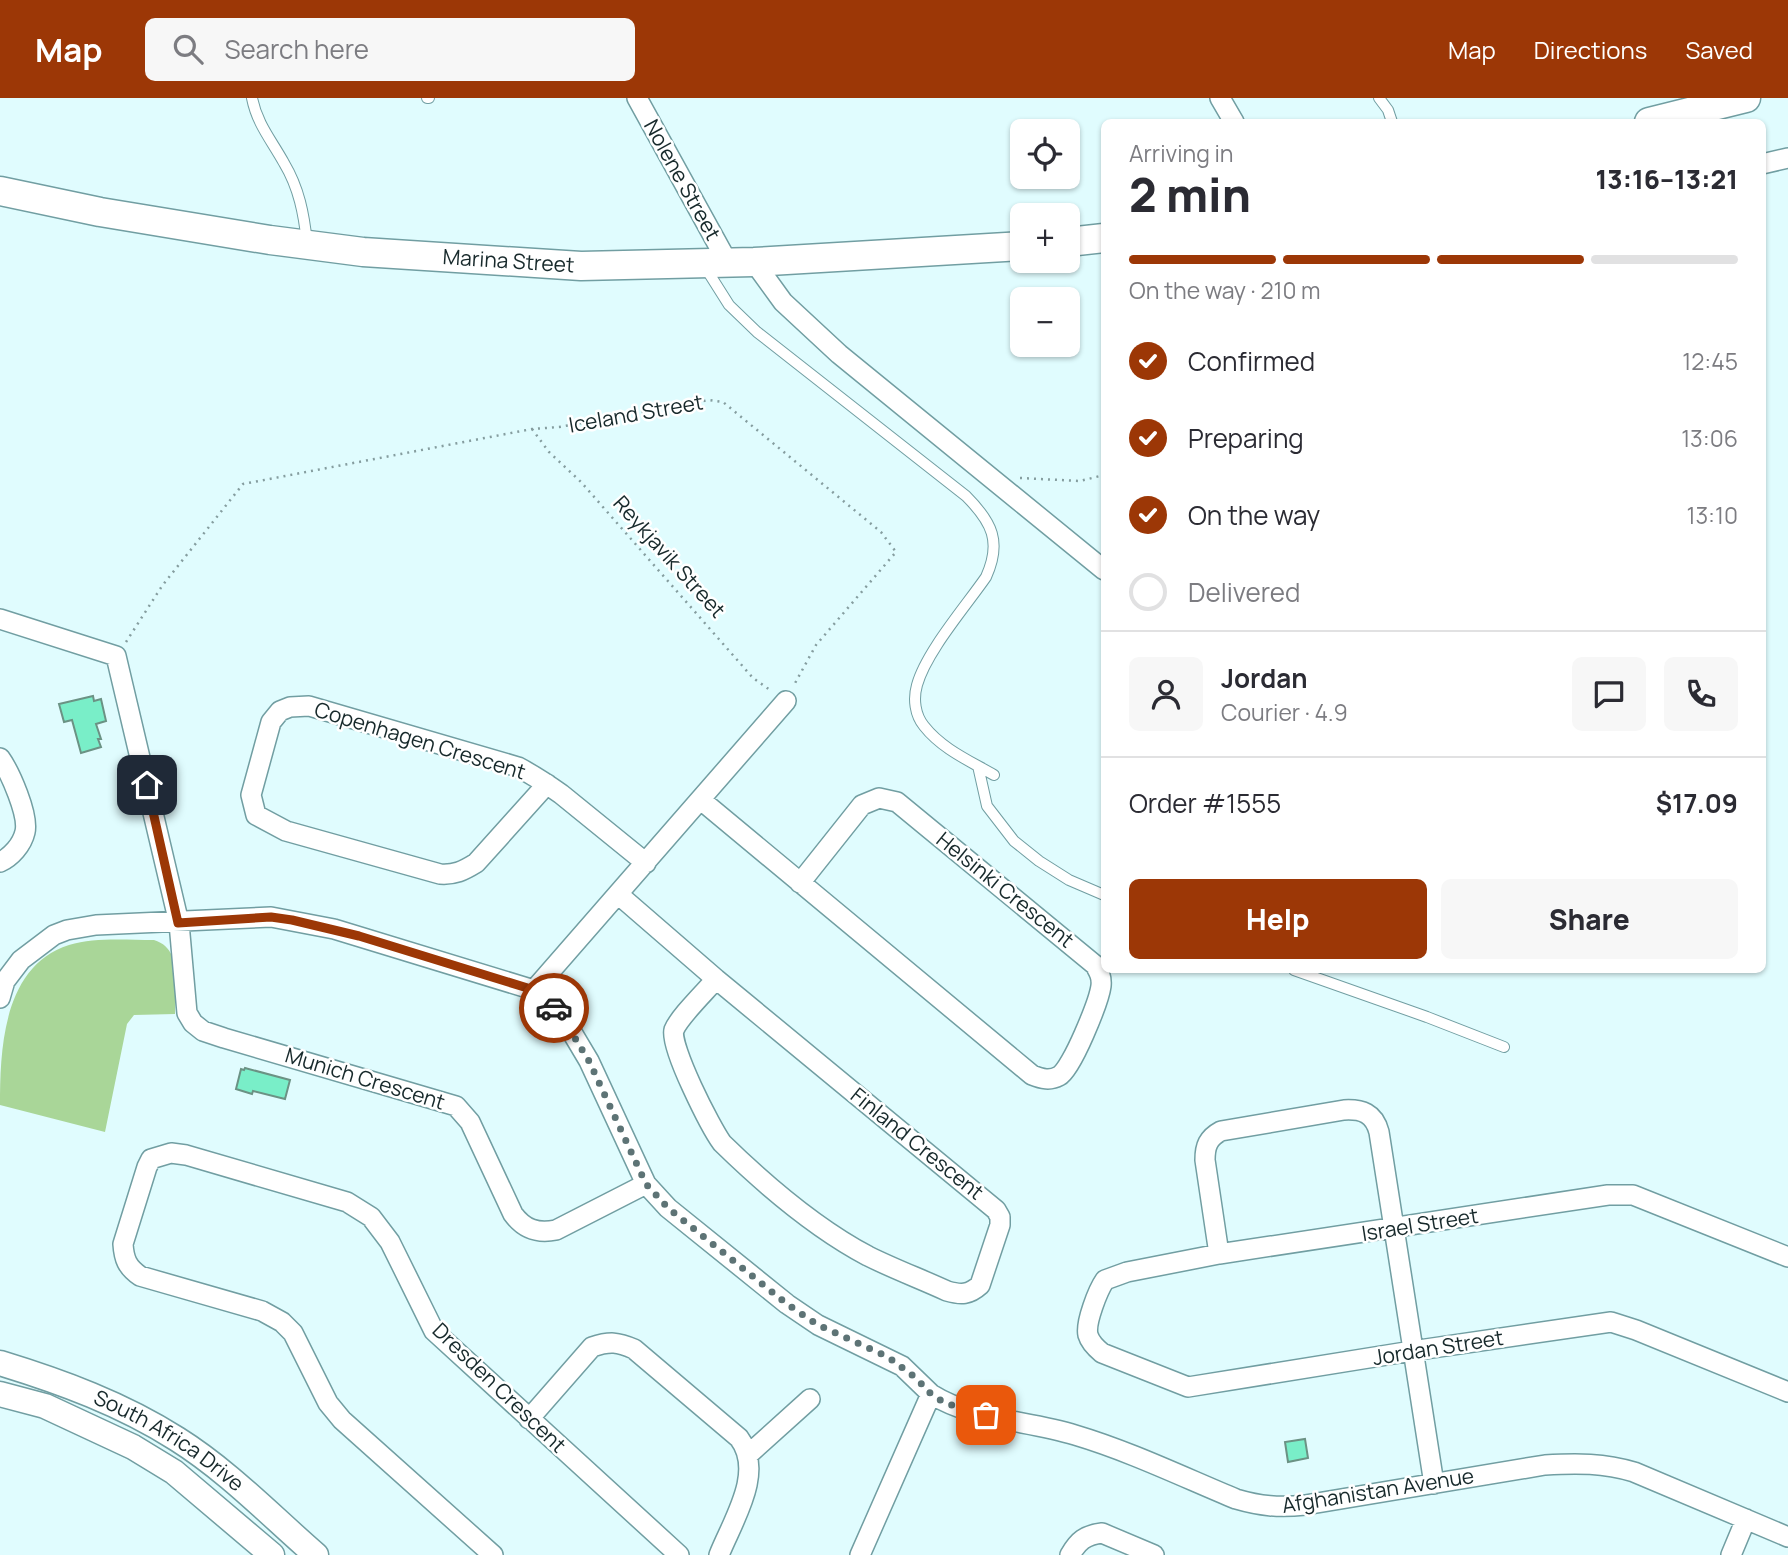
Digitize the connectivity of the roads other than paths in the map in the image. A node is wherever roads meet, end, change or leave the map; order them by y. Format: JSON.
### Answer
{"nodes":[{"id":1,"x":252,"y":98,"type":"edge"},
{"id":2,"x":636,"y":98,"type":"edge"},
{"id":3,"x":1220,"y":98,"type":"edge"},
{"id":4,"x":1379,"y":98,"type":"edge"},
{"id":5,"x":1746,"y":98,"type":"edge"},
{"id":6,"x":1232,"y":119,"type":"edge"},
{"id":7,"x":1391,"y":119,"type":"edge"},
{"id":8,"x":1661,"y":119,"type":"edge"},
{"id":9,"x":1788,"y":158,"type":"edge"},
{"id":10,"x":1766,"y":163,"type":"edge"},
{"id":11,"x":0,"y":191,"type":"edge"},
{"id":12,"x":1101,"y":238,"type":"edge"},
{"id":13,"x":1080,"y":241,"type":"edge"},
{"id":14,"x":308,"y":244,"type":"junction"},
{"id":15,"x":1010,"y":247,"type":"edge"},
{"id":16,"x":728,"y":263,"type":"junction"},
{"id":17,"x":1101,"y":568,"type":"edge"},
{"id":18,"x":0,"y":620,"type":"edge"},
{"id":19,"x":786,"y":701,"type":"road end"},
{"id":20,"x":0,"y":758,"type":"edge"},
{"id":21,"x":978,"y":766,"type":"junction"},
{"id":22,"x":994,"y":775,"type":"dead end"},
{"id":23,"x":547,"y":784,"type":"junction"},
{"id":24,"x":701,"y":800,"type":"junction"},
{"id":25,"x":0,"y":862,"type":"edge"},
{"id":26,"x":646,"y":863,"type":"junction"},
{"id":27,"x":800,"y":883,"type":"junction"},
{"id":28,"x":1101,"y":894,"type":"edge"},
{"id":29,"x":619,"y":895,"type":"junction"},
{"id":30,"x":178,"y":923,"type":"junction"},
{"id":31,"x":1302,"y":973,"type":"edge"},
{"id":32,"x":716,"y":979,"type":"junction"},
{"id":33,"x":534,"y":990,"type":"junction"},
{"id":34,"x":0,"y":998,"type":"edge"},
{"id":35,"x":1504,"y":1047,"type":"dead end"},
{"id":36,"x":646,"y":1184,"type":"junction"},
{"id":37,"x":1393,"y":1229,"type":"junction"},
{"id":38,"x":1219,"y":1254,"type":"junction"},
{"id":39,"x":1788,"y":1257,"type":"edge"},
{"id":40,"x":1089,"y":1338,"type":"joint"},
{"id":41,"x":1412,"y":1351,"type":"junction"},
{"id":42,"x":0,"y":1363,"type":"edge"},
{"id":43,"x":1786,"y":1385,"type":"edge"},
{"id":44,"x":0,"y":1394,"type":"edge"},
{"id":45,"x":810,"y":1399,"type":"dead end"},
{"id":46,"x":926,"y":1402,"type":"junction"},
{"id":47,"x":529,"y":1419,"type":"junction"},
{"id":48,"x":749,"y":1454,"type":"junction"},
{"id":49,"x":1434,"y":1484,"type":"junction"},
{"id":50,"x":1746,"y":1519,"type":"junction"},
{"id":51,"x":1788,"y":1537,"type":"edge"},
{"id":52,"x":272,"y":1555,"type":"edge"},
{"id":53,"x":316,"y":1555,"type":"edge"},
{"id":54,"x":493,"y":1555,"type":"edge"},
{"id":55,"x":679,"y":1555,"type":"edge"},
{"id":56,"x":719,"y":1555,"type":"edge"},
{"id":57,"x":860,"y":1555,"type":"edge"},
{"id":58,"x":1070,"y":1555,"type":"edge"},
{"id":59,"x":1154,"y":1555,"type":"edge"},
{"id":60,"x":1731,"y":1555,"type":"edge"}],
"edges":[{"from":1,"to":14,"type":"lane"},
{"from":2,"to":16,"type":"street","name":"Nolene Street"},
{"from":3,"to":6,"type":"street"},
{"from":4,"to":7,"type":"lane"},
{"from":5,"to":8,"type":"main road"},
{"from":9,"to":10,"type":"street"},
{"from":11,"to":14,"type":"main road","name":"Marina Street"},
{"from":12,"to":13,"type":"main road"},
{"from":14,"to":16,"type":"main road","name":"Marina Street"},
{"from":15,"to":16,"type":"main road","name":"Marina Street"},
{"from":16,"to":17,"type":"street","name":"Nolene Street"},
{"from":16,"to":21,"type":"lane"},
{"from":18,"to":30,"type":"street"},
{"from":19,"to":24,"type":"street"},
{"from":20,"to":25,"type":"street"},
{"from":21,"to":22,"type":"lane"},
{"from":21,"to":28,"type":"lane"},
{"from":23,"to":23,"type":"street","name":"Copenhagen Crescent"},
{"from":23,"to":26,"type":"street","name":"Copenhagen Crescent"},
{"from":24,"to":26,"type":"street"},
{"from":24,"to":27,"type":"street","name":"Helsinki Crescent"},
{"from":26,"to":29,"type":"street"},
{"from":27,"to":27,"type":"street","name":"Helsinki Crescent"},
{"from":29,"to":32,"type":"street","name":"Finland Crescent"},
{"from":29,"to":33,"type":"street"},
{"from":30,"to":33,"type":"street","name":"Afghanistan Avenue"},
{"from":30,"to":34,"type":"street","name":"Afghanistan Avenue"},
{"from":30,"to":36,"type":"street","name":"Munich Crescent"},
{"from":31,"to":35,"type":"lane"},
{"from":32,"to":32,"type":"street","name":"Finland Crescent"},
{"from":33,"to":36,"type":"street","name":"Afghanistan Avenue"},
{"from":36,"to":46,"type":"street","name":"Afghanistan Avenue"},
{"from":37,"to":38,"type":"street","name":"Israel Street"},
{"from":37,"to":38,"type":"street"},
{"from":37,"to":39,"type":"street","name":"Israel Street"},
{"from":37,"to":41,"type":"street"},
{"from":38,"to":40,"type":"street","name":"Israel Street"},
{"from":40,"to":41,"type":"street","name":"Jordan Street"},
{"from":41,"to":43,"type":"street","name":"Jordan Street"},
{"from":41,"to":49,"type":"street"},
{"from":42,"to":53,"type":"street","name":"South Africa Drive"},
{"from":44,"to":52,"type":"street","name":"South Africa Drive"},
{"from":45,"to":48,"type":"street"},
{"from":46,"to":49,"type":"street","name":"Afghanistan Avenue"},
{"from":46,"to":57,"type":"street"},
{"from":47,"to":48,"type":"street"},
{"from":47,"to":54,"type":"street","name":"Dresden Crescent"},
{"from":47,"to":55,"type":"street","name":"Dresden Crescent"},
{"from":48,"to":56,"type":"street"},
{"from":49,"to":50,"type":"street","name":"Afghanistan Avenue"},
{"from":50,"to":51,"type":"street","name":"Afghanistan Avenue"},
{"from":50,"to":60,"type":"street"},
{"from":58,"to":59,"type":"street"}]}
